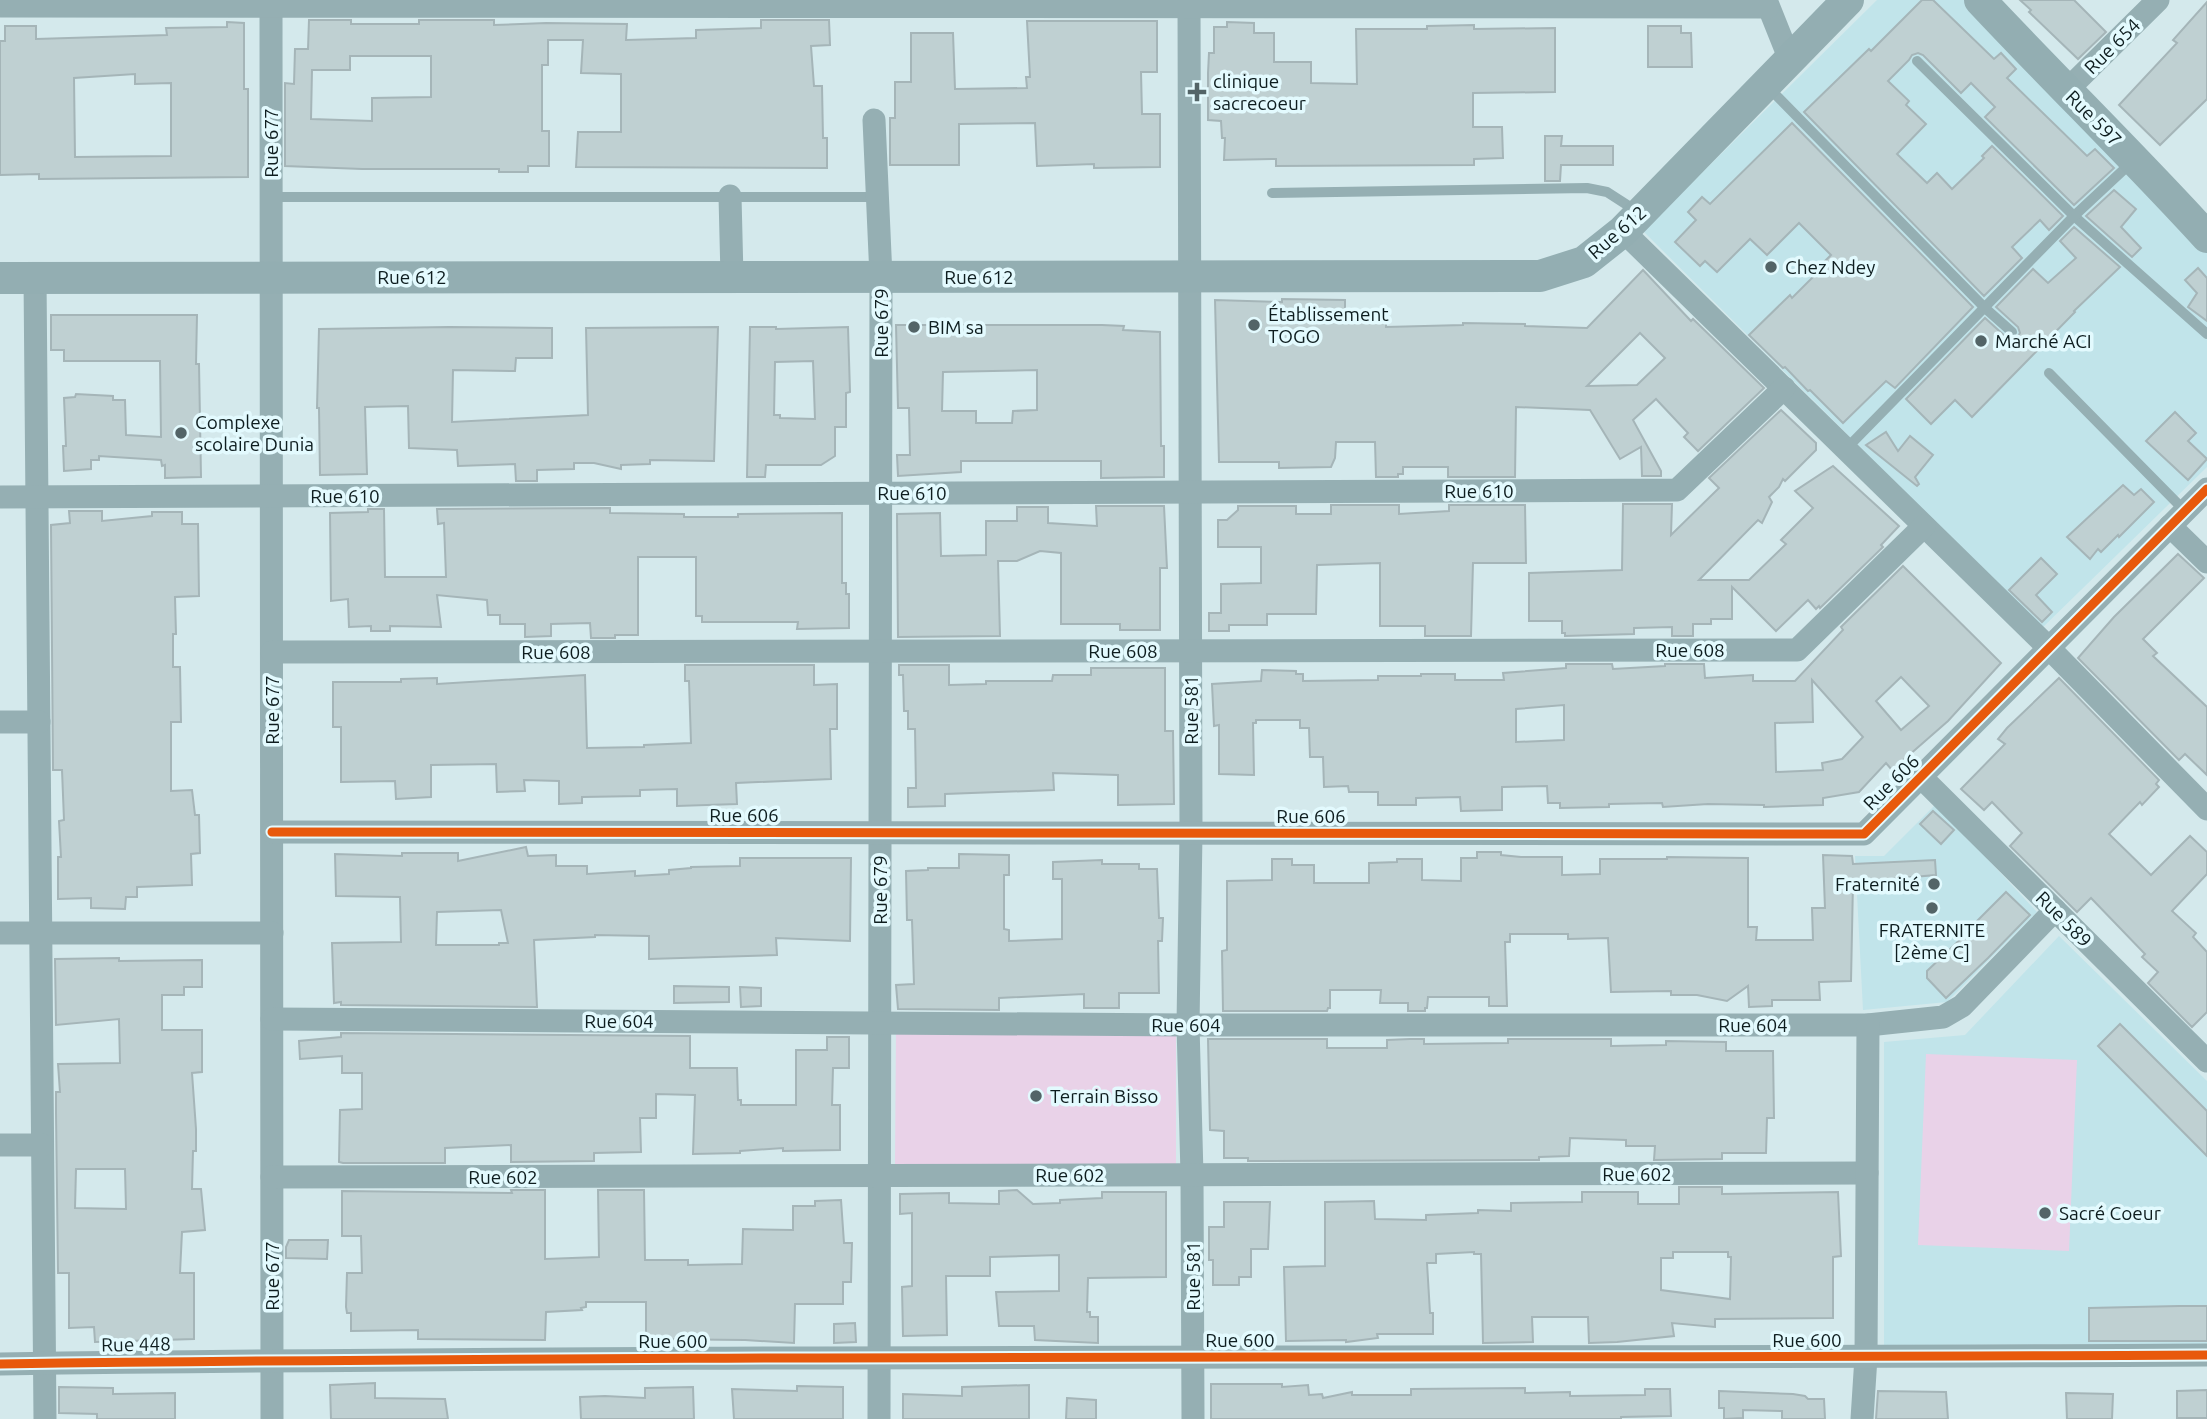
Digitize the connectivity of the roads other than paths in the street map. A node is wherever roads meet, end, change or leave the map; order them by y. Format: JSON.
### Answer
{"nodes":[{"id":1,"x":1849,"y":0,"type":"edge"},
{"id":2,"x":1980,"y":0,"type":"edge"},
{"id":3,"x":2158,"y":0,"type":"edge"},
{"id":4,"x":271,"y":3,"type":"edge"},
{"id":5,"x":1189,"y":3,"type":"edge"},
{"id":6,"x":1767,"y":3,"type":"edge"},
{"id":7,"x":0,"y":6,"type":"edge"},
{"id":8,"x":1790,"y":60,"type":"junction"},
{"id":9,"x":1917,"y":61,"type":"dead end"},
{"id":10,"x":1765,"y":85,"type":"junction"},
{"id":11,"x":2066,"y":91,"type":"junction"},
{"id":12,"x":874,"y":120,"type":"dead end"},
{"id":13,"x":2135,"y":159,"type":"junction"},
{"id":14,"x":1272,"y":193,"type":"dead end"},
{"id":15,"x":730,"y":196,"type":"junction"},
{"id":16,"x":271,"y":197,"type":"junction"},
{"id":17,"x":877,"y":197,"type":"junction"},
{"id":18,"x":2074,"y":216,"type":"junction"},
{"id":19,"x":1632,"y":222,"type":"junction"},
{"id":20,"x":2207,"y":237,"type":"edge"},
{"id":21,"x":271,"y":276,"type":"junction"},
{"id":22,"x":35,"y":277,"type":"junction"},
{"id":23,"x":732,"y":277,"type":"junction"},
{"id":24,"x":881,"y":277,"type":"junction"},
{"id":25,"x":1189,"y":277,"type":"junction"},
{"id":26,"x":0,"y":278,"type":"edge"},
{"id":27,"x":1985,"y":308,"type":"junction"},
{"id":28,"x":2012,"y":332,"type":"dead end"},
{"id":29,"x":2207,"y":334,"type":"edge"},
{"id":30,"x":2049,"y":373,"type":"dead end"},
{"id":31,"x":1784,"y":388,"type":"junction"},
{"id":32,"x":1846,"y":449,"type":"junction"},
{"id":33,"x":2207,"y":489,"type":"edge"},
{"id":34,"x":1190,"y":492,"type":"junction"},
{"id":35,"x":881,"y":494,"type":"junction"},
{"id":36,"x":272,"y":496,"type":"junction"},
{"id":37,"x":37,"y":497,"type":"junction"},
{"id":38,"x":0,"y":498,"type":"edge"},
{"id":39,"x":2178,"y":518,"type":"junction"},
{"id":40,"x":1924,"y":526,"type":"junction"},
{"id":41,"x":2207,"y":562,"type":"edge"},
{"id":42,"x":2048,"y":647,"type":"junction"},
{"id":43,"x":881,"y":651,"type":"junction"},
{"id":44,"x":1191,"y":651,"type":"junction"},
{"id":45,"x":272,"y":652,"type":"junction"},
{"id":46,"x":0,"y":722,"type":"edge"},
{"id":47,"x":38,"y":722,"type":"junction"},
{"id":48,"x":1921,"y":776,"type":"junction"},
{"id":49,"x":2207,"y":810,"type":"edge"},
{"id":50,"x":272,"y":832,"type":"junction"},
{"id":51,"x":880,"y":833,"type":"junction"},
{"id":52,"x":1191,"y":833,"type":"junction"},
{"id":53,"x":2055,"y":910,"type":"junction"},
{"id":54,"x":0,"y":933,"type":"edge"},
{"id":55,"x":41,"y":933,"type":"junction"},
{"id":56,"x":272,"y":933,"type":"junction"},
{"id":57,"x":272,"y":1019,"type":"junction"},
{"id":58,"x":880,"y":1023,"type":"junction"},
{"id":59,"x":1188,"y":1025,"type":"junction"},
{"id":60,"x":1868,"y":1025,"type":"junction"},
{"id":61,"x":2207,"y":1061,"type":"edge"},
{"id":62,"x":0,"y":1145,"type":"edge"},
{"id":63,"x":42,"y":1145,"type":"junction"},
{"id":64,"x":1867,"y":1173,"type":"junction"},
{"id":65,"x":1192,"y":1175,"type":"junction"},
{"id":66,"x":879,"y":1176,"type":"junction"},
{"id":67,"x":272,"y":1177,"type":"junction"},
{"id":68,"x":2207,"y":1356,"type":"edge"},
{"id":69,"x":879,"y":1357,"type":"junction"},
{"id":70,"x":1193,"y":1357,"type":"junction"},
{"id":71,"x":1866,"y":1357,"type":"junction"},
{"id":72,"x":272,"y":1360,"type":"junction"},
{"id":73,"x":44,"y":1363,"type":"junction"},
{"id":74,"x":0,"y":1364,"type":"edge"},
{"id":75,"x":45,"y":1419,"type":"edge"},
{"id":76,"x":272,"y":1419,"type":"edge"},
{"id":77,"x":879,"y":1419,"type":"edge"},
{"id":78,"x":1193,"y":1419,"type":"edge"},
{"id":79,"x":1862,"y":1419,"type":"edge"}],
"edges":[{"from":1,"to":8,"type":"street","name":"Rue 612"},
{"from":2,"to":11,"type":"street","name":"Rue 597"},
{"from":3,"to":11,"type":"street","name":"Rue 654"},
{"from":4,"to":5,"type":"street"},
{"from":4,"to":7,"type":"street"},
{"from":4,"to":16,"type":"street","name":"Rue 677"},
{"from":5,"to":6,"type":"street"},
{"from":5,"to":25,"type":"street","name":"Rue 581"},
{"from":6,"to":8,"type":"street"},
{"from":8,"to":10,"type":"street","name":"Rue 612"},
{"from":9,"to":18,"type":"lane"},
{"from":10,"to":19,"type":"street","name":"Rue 612"},
{"from":10,"to":27,"type":"lane"},
{"from":11,"to":13,"type":"street","name":"Rue 597"},
{"from":12,"to":17,"type":"street","name":"Rue 679"},
{"from":13,"to":18,"type":"lane"},
{"from":13,"to":20,"type":"street","name":"Rue 597"},
{"from":14,"to":19,"type":"lane"},
{"from":15,"to":16,"type":"lane"},
{"from":15,"to":17,"type":"lane"},
{"from":15,"to":23,"type":"street"},
{"from":16,"to":21,"type":"street","name":"Rue 677"},
{"from":17,"to":24,"type":"street","name":"Rue 679"},
{"from":18,"to":27,"type":"lane"},
{"from":18,"to":29,"type":"lane"},
{"from":19,"to":25,"type":"street","name":"Rue 612"},
{"from":19,"to":31,"type":"street"},
{"from":21,"to":22,"type":"street","name":"Rue 612"},
{"from":21,"to":23,"type":"street","name":"Rue 612"},
{"from":21,"to":36,"type":"street","name":"Rue 677"},
{"from":22,"to":26,"type":"street","name":"Rue 612"},
{"from":22,"to":37,"type":"street"},
{"from":23,"to":24,"type":"street","name":"Rue 612"},
{"from":24,"to":25,"type":"street","name":"Rue 612"},
{"from":24,"to":35,"type":"street","name":"Rue 679"},
{"from":25,"to":34,"type":"street","name":"Rue 581"},
{"from":27,"to":28,"type":"lane"},
{"from":27,"to":32,"type":"lane"},
{"from":30,"to":39,"type":"lane"},
{"from":31,"to":32,"type":"street"},
{"from":31,"to":34,"type":"street","name":"Rue 610"},
{"from":32,"to":40,"type":"street"},
{"from":33,"to":39,"type":"street","name":"Rue 606"},
{"from":34,"to":35,"type":"street","name":"Rue 610"},
{"from":34,"to":44,"type":"street","name":"Rue 581"},
{"from":35,"to":36,"type":"street","name":"Rue 610"},
{"from":35,"to":43,"type":"street","name":"Rue 679"},
{"from":36,"to":37,"type":"street","name":"Rue 610"},
{"from":36,"to":45,"type":"street","name":"Rue 677"},
{"from":37,"to":38,"type":"street","name":"Rue 610"},
{"from":37,"to":47,"type":"street"},
{"from":39,"to":41,"type":"street"},
{"from":39,"to":42,"type":"street","name":"Rue 606"},
{"from":40,"to":42,"type":"street"},
{"from":40,"to":44,"type":"street","name":"Rue 608"},
{"from":42,"to":48,"type":"street","name":"Rue 606"},
{"from":42,"to":49,"type":"street"},
{"from":43,"to":44,"type":"street","name":"Rue 608"},
{"from":43,"to":45,"type":"street","name":"Rue 608"},
{"from":43,"to":51,"type":"street","name":"Rue 679"},
{"from":44,"to":52,"type":"street","name":"Rue 581"},
{"from":45,"to":50,"type":"street","name":"Rue 677"},
{"from":46,"to":47,"type":"street"},
{"from":47,"to":55,"type":"street"},
{"from":48,"to":52,"type":"street","name":"Rue 606"},
{"from":48,"to":53,"type":"street","name":"Rue 589"},
{"from":50,"to":51,"type":"street","name":"Rue 606"},
{"from":50,"to":56,"type":"street","name":"Rue 677"},
{"from":51,"to":52,"type":"street","name":"Rue 606"},
{"from":51,"to":58,"type":"street","name":"Rue 679"},
{"from":52,"to":59,"type":"street","name":"Rue 581"},
{"from":53,"to":60,"type":"street","name":"Rue 604"},
{"from":53,"to":61,"type":"street","name":"Rue 589"},
{"from":54,"to":55,"type":"street"},
{"from":55,"to":56,"type":"street"},
{"from":55,"to":63,"type":"street"},
{"from":56,"to":57,"type":"street","name":"Rue 677"},
{"from":57,"to":58,"type":"street","name":"Rue 604"},
{"from":57,"to":67,"type":"street","name":"Rue 677"},
{"from":58,"to":59,"type":"street","name":"Rue 604"},
{"from":58,"to":66,"type":"street","name":"Rue 679"},
{"from":59,"to":60,"type":"street","name":"Rue 604"},
{"from":59,"to":65,"type":"street","name":"Rue 581"},
{"from":60,"to":64,"type":"street"},
{"from":62,"to":63,"type":"street"},
{"from":63,"to":73,"type":"street"},
{"from":64,"to":65,"type":"street","name":"Rue 602"},
{"from":64,"to":71,"type":"street"},
{"from":65,"to":66,"type":"street","name":"Rue 602"},
{"from":65,"to":70,"type":"street","name":"Rue 581"},
{"from":66,"to":67,"type":"street","name":"Rue 602"},
{"from":66,"to":69,"type":"street","name":"Rue 679"},
{"from":67,"to":72,"type":"street","name":"Rue 677"},
{"from":68,"to":71,"type":"street","name":"Rue 600"},
{"from":69,"to":70,"type":"street","name":"Rue 600"},
{"from":69,"to":72,"type":"street","name":"Rue 600"},
{"from":69,"to":77,"type":"street","name":"Rue 679"},
{"from":70,"to":71,"type":"street","name":"Rue 600"},
{"from":70,"to":78,"type":"street","name":"Rue 581"},
{"from":71,"to":79,"type":"street"},
{"from":72,"to":73,"type":"street","name":"Rue 448"},
{"from":72,"to":76,"type":"street","name":"Rue 677"},
{"from":73,"to":74,"type":"street","name":"Rue 448"},
{"from":73,"to":75,"type":"street"}]}
